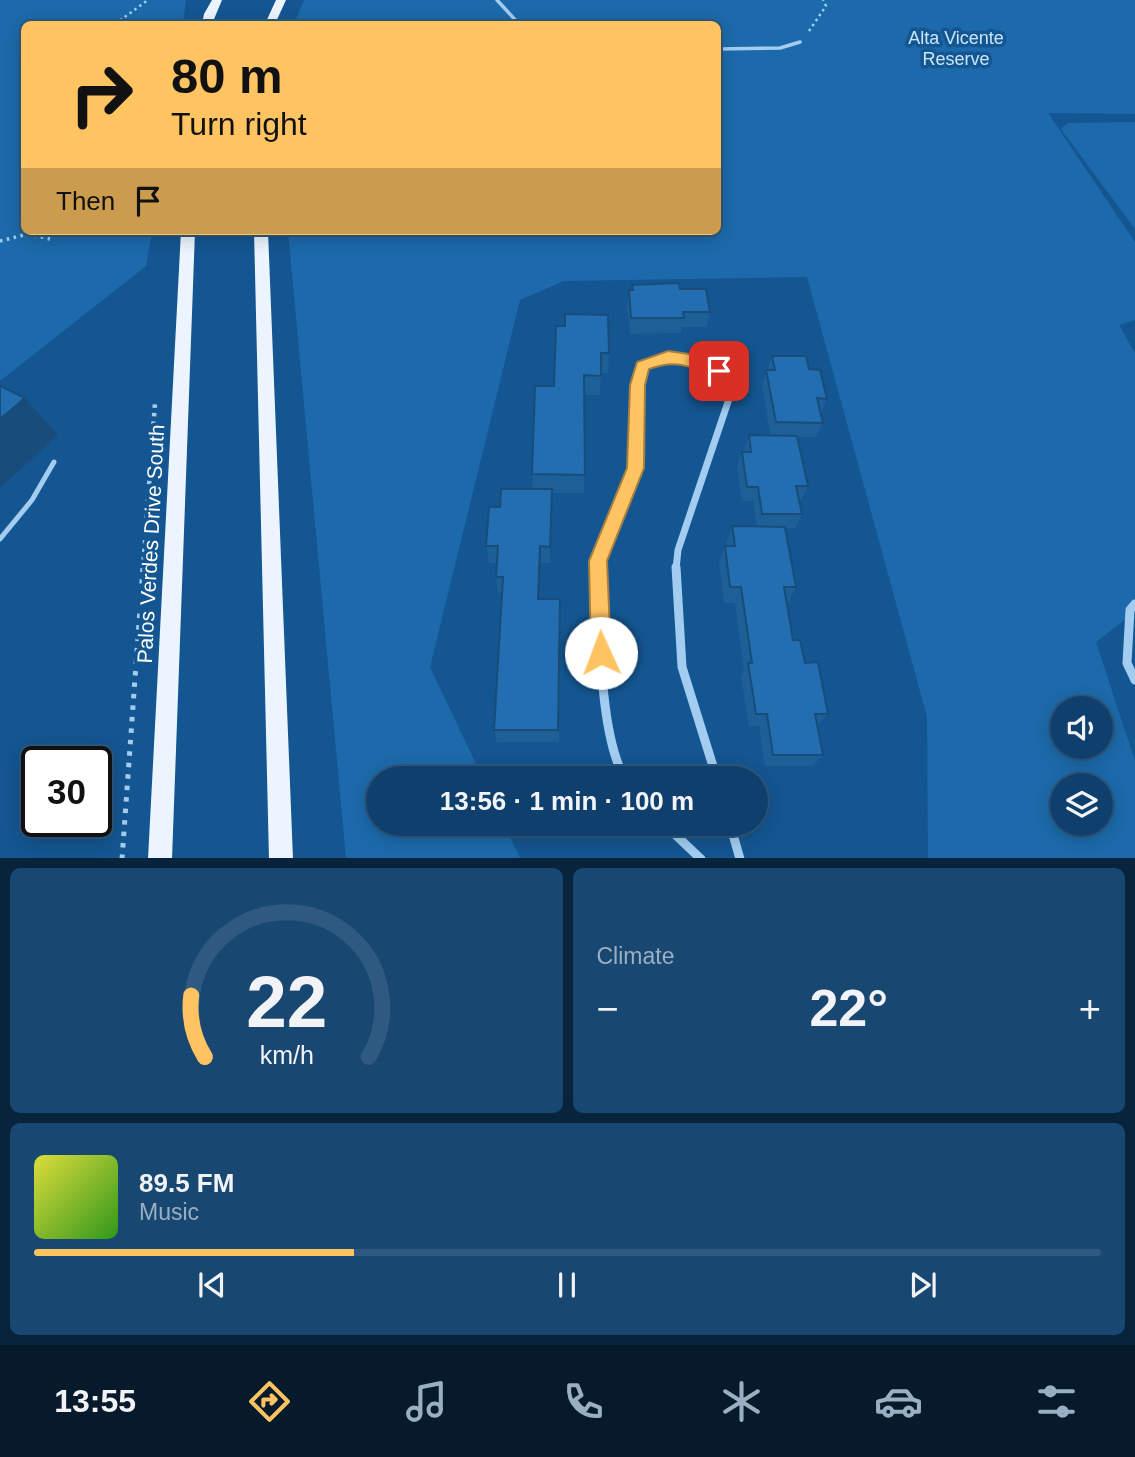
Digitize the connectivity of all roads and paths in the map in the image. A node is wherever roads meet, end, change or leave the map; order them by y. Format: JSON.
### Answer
{"nodes":[{"id":1,"x":148,"y":0,"type":"edge"},
{"id":2,"x":217,"y":0,"type":"edge"},
{"id":3,"x":281,"y":0,"type":"edge"},
{"id":4,"x":497,"y":0,"type":"edge"},
{"id":5,"x":823,"y":0,"type":"edge"},
{"id":6,"x":119,"y":21,"type":"edge"},
{"id":7,"x":207,"y":21,"type":"edge"},
{"id":8,"x":271,"y":21,"type":"edge"},
{"id":9,"x":516,"y":21,"type":"edge"},
{"id":10,"x":800,"y":41,"type":"joint"},
{"id":11,"x":721,"y":49,"type":"edge"},
{"id":12,"x":24,"y":235,"type":"edge"},
{"id":13,"x":32,"y":235,"type":"edge"},
{"id":14,"x":187,"y":235,"type":"edge"},
{"id":15,"x":261,"y":235,"type":"edge"},
{"id":16,"x":50,"y":239,"type":"dead end"},
{"id":17,"x":0,"y":241,"type":"edge"},
{"id":18,"x":156,"y":391,"type":"dead end"},
{"id":19,"x":54,"y":462,"type":"dead end"},
{"id":20,"x":0,"y":539,"type":"edge"},
{"id":21,"x":1135,"y":604,"type":"edge"},
{"id":22,"x":1135,"y":680,"type":"edge"},
{"id":23,"x":618,"y":766,"type":"edge"},
{"id":24,"x":713,"y":766,"type":"edge"},
{"id":25,"x":677,"y":836,"type":"edge"},
{"id":26,"x":733,"y":836,"type":"edge"},
{"id":27,"x":121,"y":858,"type":"edge"},
{"id":28,"x":160,"y":858,"type":"edge"},
{"id":29,"x":281,"y":858,"type":"edge"},
{"id":30,"x":700,"y":858,"type":"edge"},
{"id":31,"x":740,"y":858,"type":"edge"}],
"edges":[{"from":1,"to":6,"type":"path"},
{"from":2,"to":7,"type":"main road"},
{"from":3,"to":8,"type":"main road"},
{"from":4,"to":9,"type":"lane"},
{"from":5,"to":10,"type":"path"},
{"from":10,"to":11,"type":"lane"},
{"from":12,"to":17,"type":"path"},
{"from":13,"to":16,"type":"path"},
{"from":14,"to":28,"type":"main road","name":"Palos Verdes Drive South"},
{"from":15,"to":29,"type":"main road"},
{"from":18,"to":27,"type":"path"},
{"from":19,"to":20,"type":"lane"},
{"from":21,"to":22,"type":"street"},
{"from":23,"to":24,"type":"street"},
{"from":25,"to":30,"type":"street"},
{"from":26,"to":31,"type":"street"}]}
